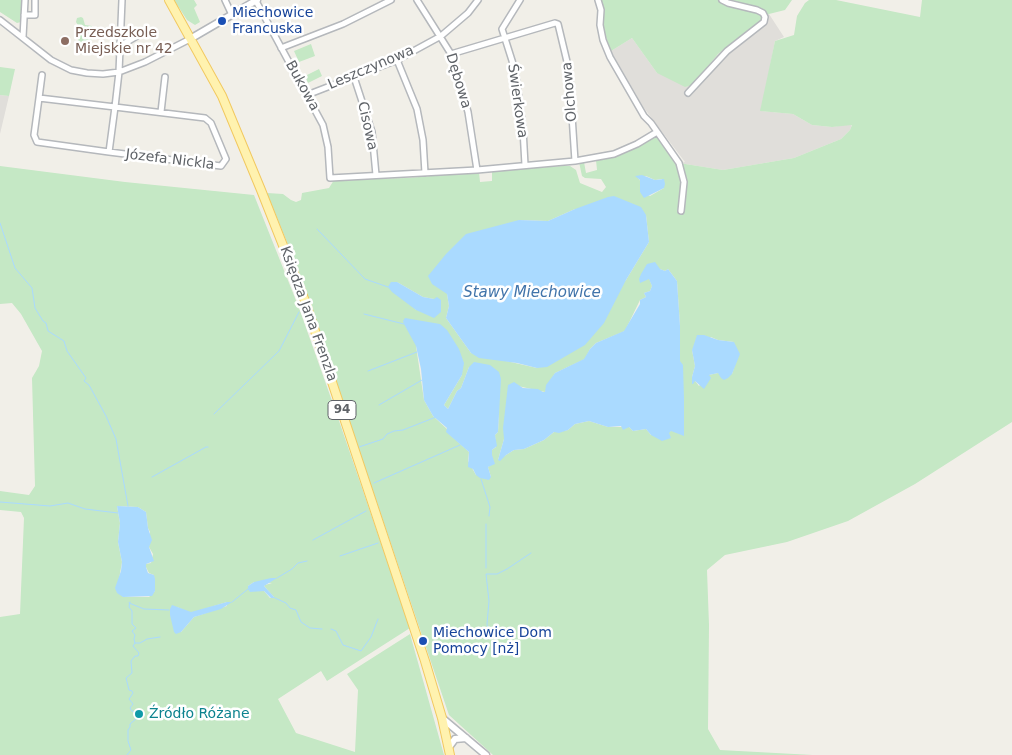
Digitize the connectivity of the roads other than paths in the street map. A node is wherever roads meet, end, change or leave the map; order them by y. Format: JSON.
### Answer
{"nodes":[{"id":1,"x":25,"y":0,"type":"edge"},
{"id":2,"x":35,"y":0,"type":"edge"},
{"id":3,"x":122,"y":0,"type":"edge"},
{"id":4,"x":169,"y":0,"type":"edge"},
{"id":5,"x":225,"y":0,"type":"edge"},
{"id":6,"x":256,"y":0,"type":"edge"},
{"id":7,"x":390,"y":0,"type":"edge"},
{"id":8,"x":417,"y":0,"type":"edge"},
{"id":9,"x":478,"y":0,"type":"edge"},
{"id":10,"x":520,"y":0,"type":"edge"},
{"id":11,"x":598,"y":0,"type":"edge"},
{"id":12,"x":722,"y":0,"type":"edge"},
{"id":13,"x":24,"y":15,"type":"junction"},
{"id":14,"x":232,"y":15,"type":"junction"},
{"id":15,"x":0,"y":20,"type":"edge"},
{"id":16,"x":142,"y":33,"type":"dead end"},
{"id":17,"x":441,"y":36,"type":"junction"},
{"id":18,"x":23,"y":38,"type":"junction"},
{"id":19,"x":506,"y":38,"type":"junction"},
{"id":20,"x":190,"y":39,"type":"junction"},
{"id":21,"x":120,"y":46,"type":"junction"},
{"id":22,"x":281,"y":48,"type":"junction"},
{"id":23,"x":451,"y":54,"type":"junction"},
{"id":24,"x":397,"y":60,"type":"junction"},
{"id":25,"x":119,"y":72,"type":"junction"},
{"id":26,"x":42,"y":75,"type":"dead end"},
{"id":27,"x":165,"y":77,"type":"dead end"},
{"id":28,"x":354,"y":77,"type":"junction"},
{"id":29,"x":688,"y":93,"type":"dead end"},
{"id":30,"x":307,"y":95,"type":"junction"},
{"id":31,"x":39,"y":98,"type":"junction"},
{"id":32,"x":115,"y":107,"type":"junction"},
{"id":33,"x":161,"y":112,"type":"junction"},
{"id":34,"x":657,"y":132,"type":"junction"},
{"id":35,"x":109,"y":152,"type":"junction"},
{"id":36,"x":575,"y":160,"type":"junction"},
{"id":37,"x":525,"y":165,"type":"junction"},
{"id":38,"x":477,"y":170,"type":"junction"},
{"id":39,"x":425,"y":173,"type":"junction"},
{"id":40,"x":376,"y":175,"type":"junction"},
{"id":41,"x":680,"y":211,"type":"dead end"},
{"id":42,"x":442,"y":718,"type":"junction"},
{"id":43,"x":466,"y":738,"type":"junction"},
{"id":44,"x":450,"y":751,"type":"edge"},
{"id":45,"x":486,"y":755,"type":"edge"}],
"edges":[{"from":1,"to":13,"type":"street"},
{"from":2,"to":13,"type":"street"},
{"from":3,"to":21,"type":"street","name":"Józefa Nickla"},
{"from":4,"to":20,"type":"main road","name":"Księdza Jana Frenzla","number":"94"},
{"from":5,"to":14,"type":"street"},
{"from":6,"to":14,"type":"street"},
{"from":6,"to":22,"type":"street","name":"Bukowa"},
{"from":7,"to":22,"type":"street"},
{"from":8,"to":17,"type":"street","name":"Dębowa"},
{"from":9,"to":17,"type":"street","name":"Leszczynowa"},
{"from":10,"to":19,"type":"street"},
{"from":11,"to":34,"type":"street"},
{"from":12,"to":29,"type":"street"},
{"from":13,"to":18,"type":"street"},
{"from":14,"to":20,"type":"street"},
{"from":15,"to":18,"type":"street"},
{"from":16,"to":21,"type":"street"},
{"from":17,"to":23,"type":"street","name":"Dębowa"},
{"from":17,"to":24,"type":"street","name":"Leszczynowa"},
{"from":18,"to":25,"type":"street"},
{"from":19,"to":23,"type":"street"},
{"from":19,"to":36,"type":"street","name":"Olchowa"},
{"from":19,"to":37,"type":"street","name":"Świerkowa"},
{"from":20,"to":25,"type":"street"},
{"from":20,"to":42,"type":"main road","name":"Księdza Jana Frenzla","number":"94"},
{"from":21,"to":25,"type":"street","name":"Józefa Nickla"},
{"from":22,"to":30,"type":"street","name":"Bukowa"},
{"from":23,"to":38,"type":"street","name":"Dębowa"},
{"from":24,"to":28,"type":"street","name":"Leszczynowa"},
{"from":24,"to":39,"type":"street"},
{"from":25,"to":32,"type":"street","name":"Józefa Nickla"},
{"from":26,"to":31,"type":"street","name":"Józefa Nickla"},
{"from":27,"to":33,"type":"street"},
{"from":28,"to":30,"type":"street","name":"Leszczynowa"},
{"from":28,"to":40,"type":"street","name":"Cisowa"},
{"from":30,"to":40,"type":"street","name":"Bukowa"},
{"from":31,"to":32,"type":"street","name":"Józefa Nickla"},
{"from":31,"to":35,"type":"street","name":"Józefa Nickla"},
{"from":32,"to":33,"type":"street","name":"Józefa Nickla"},
{"from":32,"to":35,"type":"street","name":"Józefa Nickla"},
{"from":33,"to":35,"type":"street","name":"Józefa Nickla"},
{"from":34,"to":36,"type":"street"},
{"from":34,"to":41,"type":"street"},
{"from":36,"to":37,"type":"street"},
{"from":37,"to":38,"type":"street"},
{"from":38,"to":39,"type":"street"},
{"from":39,"to":40,"type":"street"},
{"from":42,"to":43,"type":"street"},
{"from":42,"to":44,"type":"main road","name":"Księdza Jana Frenzla","number":"94"},
{"from":43,"to":44,"type":"street"},
{"from":43,"to":45,"type":"street"}]}
